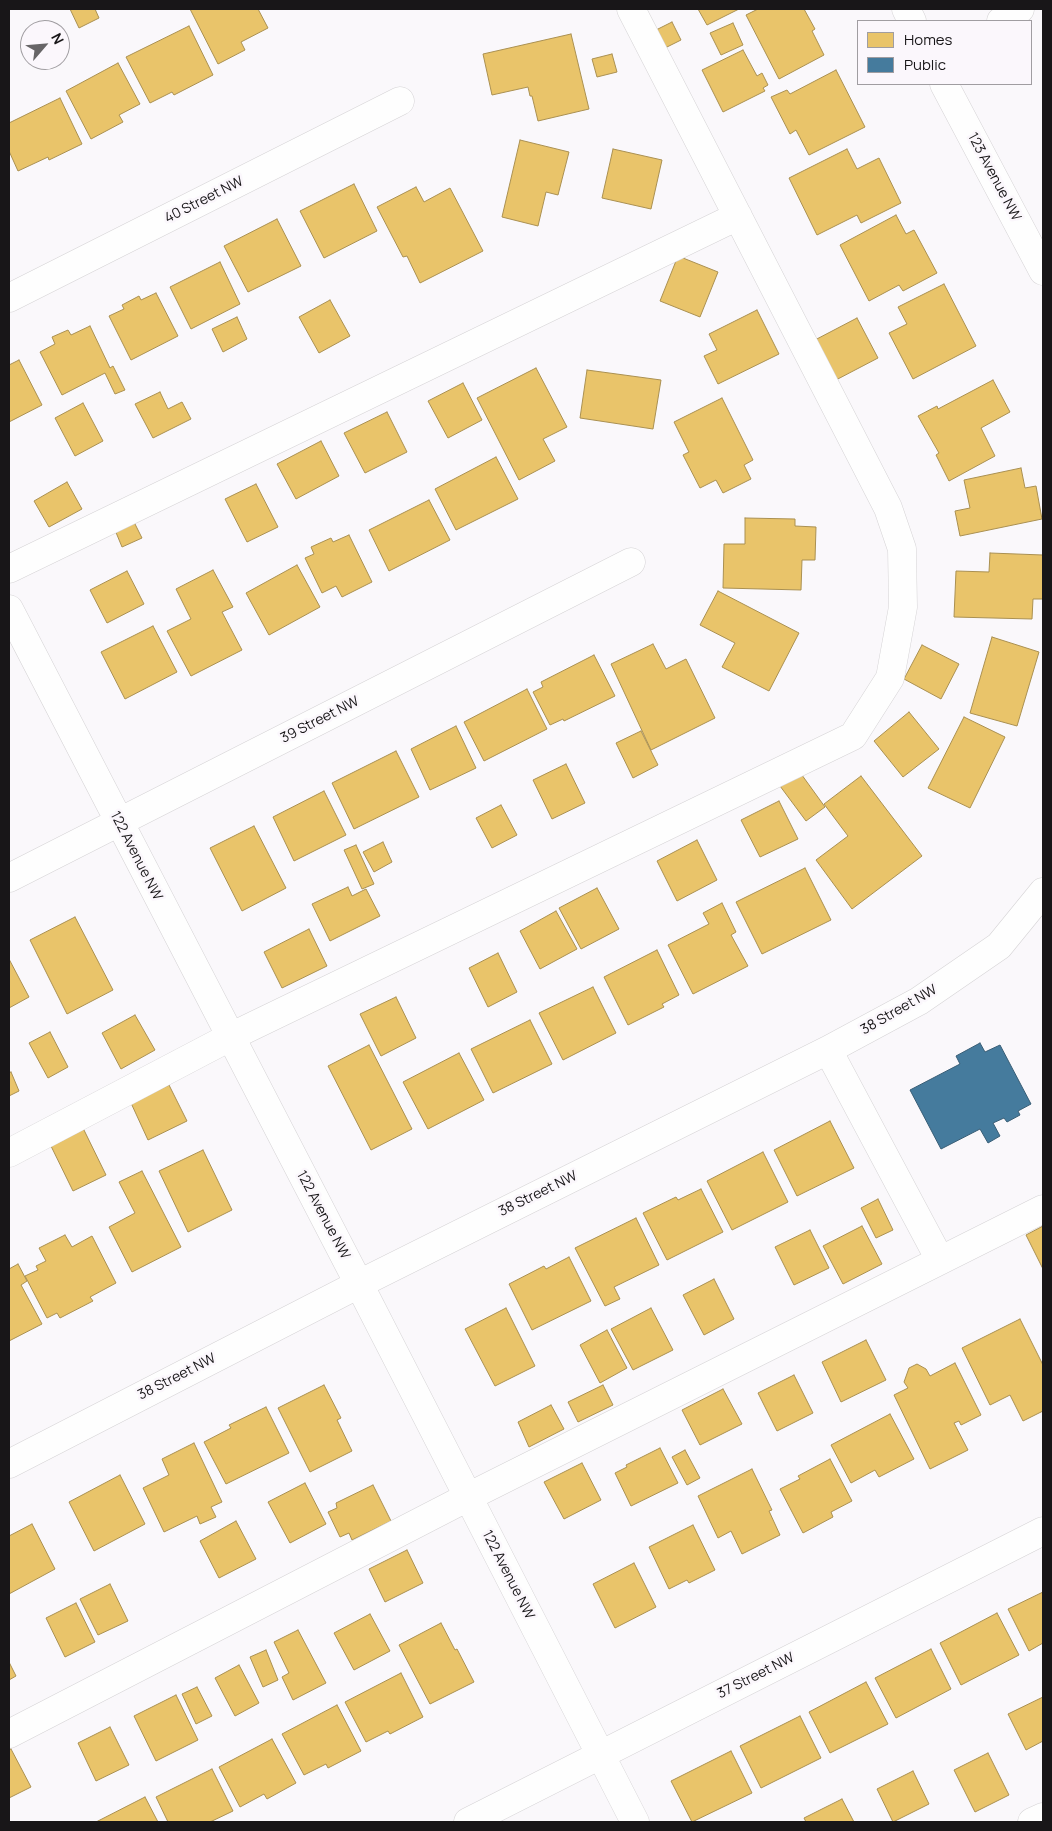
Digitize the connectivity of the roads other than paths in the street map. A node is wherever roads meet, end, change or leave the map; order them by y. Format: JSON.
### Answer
{"nodes":[{"id":1,"x":631,"y":9,"type":"edge"},
{"id":2,"x":1020,"y":9,"type":"edge"},
{"id":3,"x":1003,"y":20,"type":"edge"},
{"id":4,"x":945,"y":85,"type":"edge"},
{"id":5,"x":400,"y":101,"type":"dead end"},
{"id":6,"x":738,"y":216,"type":"junction"},
{"id":7,"x":1043,"y":271,"type":"edge"},
{"id":8,"x":9,"y":298,"type":"edge"},
{"id":9,"x":631,"y":562,"type":"dead end"},
{"id":10,"x":9,"y":569,"type":"edge"},
{"id":11,"x":9,"y":609,"type":"edge"},
{"id":12,"x":118,"y":822,"type":"junction"},
{"id":13,"x":9,"y":878,"type":"edge"},
{"id":14,"x":1043,"y":892,"type":"edge"},
{"id":15,"x":230,"y":1037,"type":"junction"},
{"id":16,"x":828,"y":1050,"type":"junction"},
{"id":17,"x":9,"y":1153,"type":"edge"},
{"id":18,"x":1043,"y":1209,"type":"edge"},
{"id":19,"x":940,"y":1260,"type":"junction"},
{"id":20,"x":359,"y":1284,"type":"junction"},
{"id":21,"x":9,"y":1464,"type":"edge"},
{"id":22,"x":468,"y":1497,"type":"junction"},
{"id":23,"x":1043,"y":1531,"type":"edge"},
{"id":24,"x":9,"y":1734,"type":"edge"},
{"id":25,"x":600,"y":1755,"type":"junction"},
{"id":26,"x":1043,"y":1817,"type":"edge"},
{"id":27,"x":468,"y":1822,"type":"edge"},
{"id":28,"x":635,"y":1822,"type":"edge"},
{"id":29,"x":1032,"y":1822,"type":"edge"}],
"edges":[{"from":1,"to":6,"type":"street"},
{"from":2,"to":3,"type":"street"},
{"from":4,"to":7,"type":"street","name":"123 Avenue NW"},
{"from":5,"to":8,"type":"street","name":"40 Street NW"},
{"from":6,"to":10,"type":"street"},
{"from":6,"to":15,"type":"street"},
{"from":9,"to":12,"type":"street","name":"39 Street NW"},
{"from":11,"to":12,"type":"street","name":"122 Avenue NW"},
{"from":12,"to":13,"type":"street","name":"39 Street NW"},
{"from":12,"to":15,"type":"street","name":"122 Avenue NW"},
{"from":14,"to":16,"type":"street","name":"38 Street NW"},
{"from":15,"to":17,"type":"street"},
{"from":15,"to":20,"type":"street","name":"122 Avenue NW"},
{"from":16,"to":19,"type":"street"},
{"from":16,"to":20,"type":"street","name":"38 Street NW"},
{"from":18,"to":19,"type":"street"},
{"from":19,"to":22,"type":"street"},
{"from":20,"to":21,"type":"street","name":"38 Street NW"},
{"from":20,"to":22,"type":"street","name":"122 Avenue NW"},
{"from":22,"to":24,"type":"street"},
{"from":22,"to":25,"type":"street","name":"122 Avenue NW"},
{"from":23,"to":25,"type":"street","name":"37 Street NW"},
{"from":25,"to":27,"type":"street","name":"37 Street NW"},
{"from":25,"to":28,"type":"street","name":"122 Avenue NW"},
{"from":26,"to":29,"type":"street"}]}
